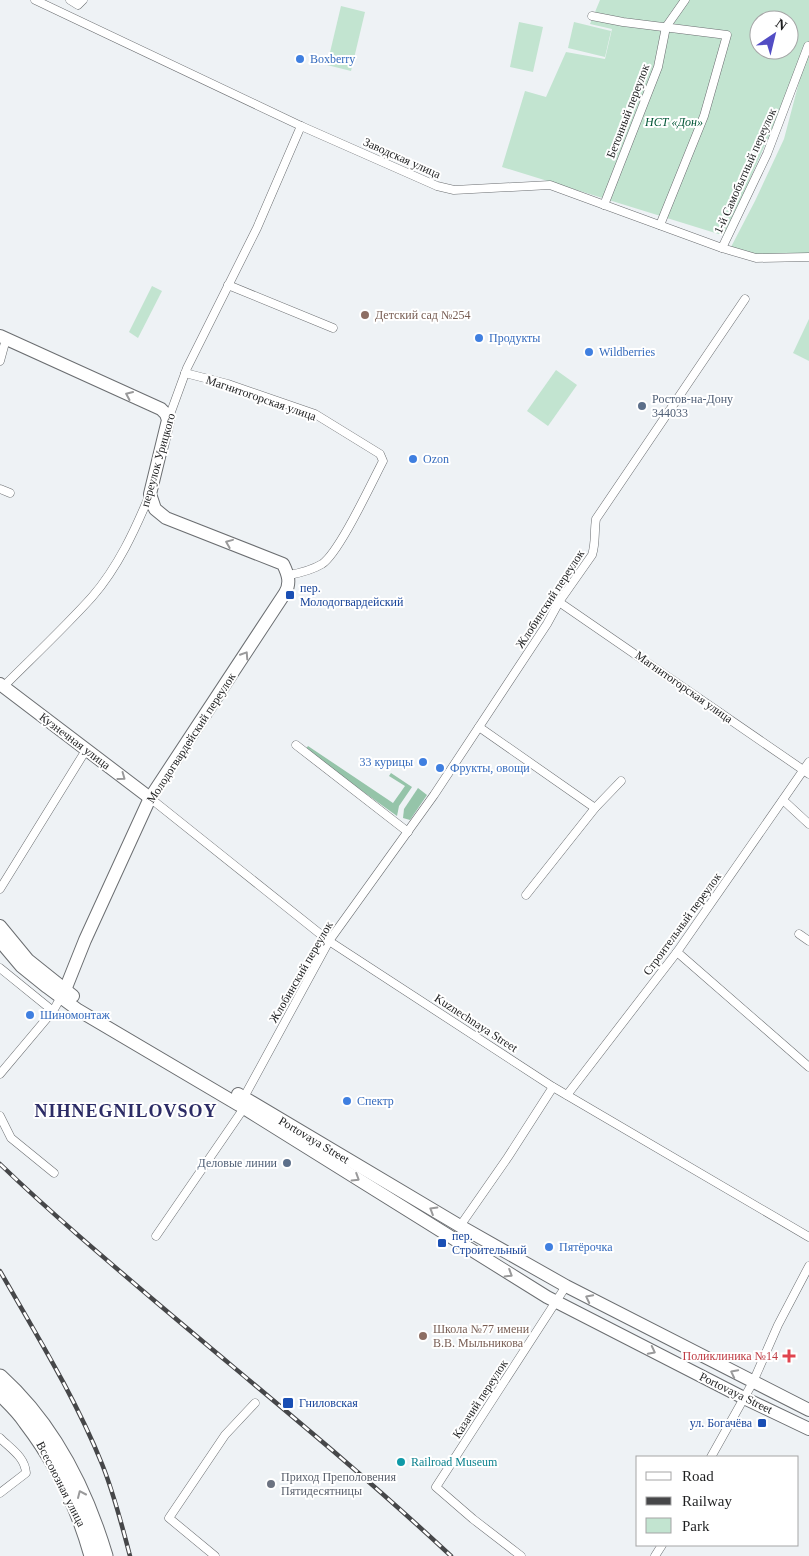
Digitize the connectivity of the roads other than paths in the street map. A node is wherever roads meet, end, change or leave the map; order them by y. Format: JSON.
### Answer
{"nodes":[{"id":1,"x":35,"y":0,"type":"edge"},
{"id":2,"x":55,"y":0,"type":"edge"},
{"id":3,"x":70,"y":0,"type":"edge"},
{"id":4,"x":83,"y":0,"type":"edge"},
{"id":5,"x":685,"y":0,"type":"edge"},
{"id":6,"x":50,"y":7,"type":"junction"},
{"id":7,"x":592,"y":16,"type":"dead end"},
{"id":8,"x":666,"y":27,"type":"junction"},
{"id":9,"x":808,"y":46,"type":"dead end"},
{"id":10,"x":301,"y":126,"type":"junction"},
{"id":11,"x":604,"y":205,"type":"junction"},
{"id":12,"x":660,"y":225,"type":"junction"},
{"id":13,"x":722,"y":248,"type":"junction"},
{"id":14,"x":809,"y":257,"type":"edge"},
{"id":15,"x":228,"y":285,"type":"junction"},
{"id":16,"x":745,"y":298,"type":"dead end"},
{"id":17,"x":332,"y":328,"type":"dead end"},
{"id":18,"x":3,"y":337,"type":"edge"},
{"id":19,"x":0,"y":361,"type":"edge"},
{"id":20,"x":185,"y":373,"type":"junction"},
{"id":21,"x":168,"y":420,"type":"junction"},
{"id":22,"x":0,"y":488,"type":"edge"},
{"id":23,"x":10,"y":492,"type":"dead end"},
{"id":24,"x":150,"y":494,"type":"junction"},
{"id":25,"x":289,"y":575,"type":"junction"},
{"id":26,"x":559,"y":602,"type":"junction"},
{"id":27,"x":2,"y":685,"type":"edge"},
{"id":28,"x":479,"y":727,"type":"junction"},
{"id":29,"x":296,"y":745,"type":"dead end"},
{"id":30,"x":86,"y":750,"type":"junction"},
{"id":31,"x":809,"y":762,"type":"edge"},
{"id":32,"x":806,"y":772,"type":"edge"},
{"id":33,"x":621,"y":781,"type":"dead end"},
{"id":34,"x":150,"y":798,"type":"junction"},
{"id":35,"x":783,"y":800,"type":"junction"},
{"id":36,"x":595,"y":808,"type":"junction"},
{"id":37,"x":809,"y":824,"type":"edge"},
{"id":38,"x":408,"y":832,"type":"junction"},
{"id":39,"x":0,"y":889,"type":"edge"},
{"id":40,"x":526,"y":895,"type":"dead end"},
{"id":41,"x":0,"y":926,"type":"edge"},
{"id":42,"x":799,"y":934,"type":"dead end"},
{"id":43,"x":0,"y":941,"type":"edge"},
{"id":44,"x":330,"y":941,"type":"junction"},
{"id":45,"x":809,"y":941,"type":"edge"},
{"id":46,"x":677,"y":952,"type":"junction"},
{"id":47,"x":0,"y":968,"type":"edge"},
{"id":48,"x":63,"y":994,"type":"junction"},
{"id":49,"x":53,"y":1011,"type":"junction"},
{"id":50,"x":809,"y":1067,"type":"edge"},
{"id":51,"x":0,"y":1074,"type":"edge"},
{"id":52,"x":553,"y":1087,"type":"junction"},
{"id":53,"x":567,"y":1095,"type":"junction"},
{"id":54,"x":242,"y":1103,"type":"junction"},
{"id":55,"x":0,"y":1116,"type":"edge"},
{"id":56,"x":54,"y":1173,"type":"dead end"},
{"id":57,"x":460,"y":1226,"type":"junction"},
{"id":58,"x":156,"y":1236,"type":"dead end"},
{"id":59,"x":809,"y":1237,"type":"edge"},
{"id":60,"x":809,"y":1266,"type":"edge"},
{"id":61,"x":566,"y":1286,"type":"junction"},
{"id":62,"x":556,"y":1302,"type":"junction"},
{"id":63,"x":0,"y":1377,"type":"edge"},
{"id":64,"x":753,"y":1382,"type":"junction"},
{"id":65,"x":0,"y":1393,"type":"edge"},
{"id":66,"x":744,"y":1398,"type":"junction"},
{"id":67,"x":255,"y":1404,"type":"dead end"},
{"id":68,"x":809,"y":1410,"type":"edge"},
{"id":69,"x":809,"y":1429,"type":"edge"},
{"id":70,"x":0,"y":1438,"type":"edge"},
{"id":71,"x":712,"y":1456,"type":"edge"},
{"id":72,"x":0,"y":1494,"type":"edge"},
{"id":73,"x":92,"y":1556,"type":"edge"},
{"id":74,"x":104,"y":1556,"type":"edge"},
{"id":75,"x":215,"y":1556,"type":"edge"},
{"id":76,"x":521,"y":1556,"type":"edge"}],
"edges":[{"from":1,"to":6,"type":"street","name":"Заводская улица"},
{"from":2,"to":6,"type":"street"},
{"from":3,"to":4,"type":"street"},
{"from":5,"to":8,"type":"street","name":"Бетонный переулок"},
{"from":6,"to":10,"type":"street","name":"Заводская улица"},
{"from":7,"to":8,"type":"street"},
{"from":8,"to":11,"type":"street","name":"Бетонный переулок"},
{"from":8,"to":12,"type":"street"},
{"from":9,"to":13,"type":"street","name":"1-й Самобытный переулок"},
{"from":10,"to":11,"type":"street","name":"Заводская улица"},
{"from":10,"to":15,"type":"street","name":"переулок Урицкого"},
{"from":11,"to":12,"type":"street","name":"Заводская улица"},
{"from":12,"to":13,"type":"street","name":"Заводская улица"},
{"from":13,"to":14,"type":"street","name":"Заводская улица"},
{"from":15,"to":17,"type":"street"},
{"from":15,"to":20,"type":"street","name":"переулок Урицкого"},
{"from":16,"to":26,"type":"street","name":"Жлобинский переулок"},
{"from":18,"to":19,"type":"street"},
{"from":21,"to":18,"type":"main road","one_way":true},
{"from":20,"to":21,"type":"street","name":"переулок Урицкого"},
{"from":20,"to":25,"type":"street","name":"Магнитогорская улица"},
{"from":21,"to":24,"type":"main road","name":"переулок Урицкого"},
{"from":22,"to":23,"type":"street"},
{"from":25,"to":24,"type":"main road","one_way":true},
{"from":24,"to":27,"type":"street","name":"переулок Урицкого"},
{"from":34,"to":25,"type":"main road","name":"Молодогвардейский переулок","one_way":true},
{"from":26,"to":28,"type":"street","name":"Жлобинский переулок"},
{"from":26,"to":32,"type":"street","name":"Магнитогорская улица"},
{"from":27,"to":30,"type":"main road","name":"Кузнечная улица"},
{"from":28,"to":36,"type":"street"},
{"from":28,"to":38,"type":"street","name":"Жлобинский переулок"},
{"from":29,"to":38,"type":"street"},
{"from":30,"to":34,"type":"main road","name":"Кузнечная улица","one_way":true},
{"from":30,"to":39,"type":"street"},
{"from":31,"to":32,"type":"street","name":"Строительный переулок"},
{"from":32,"to":35,"type":"street","name":"Строительный переулок"},
{"from":33,"to":36,"type":"street"},
{"from":34,"to":44,"type":"street","name":"Kuznechnaya Street"},
{"from":34,"to":48,"type":"main road","name":"Молодогвардейский переулок"},
{"from":35,"to":37,"type":"street"},
{"from":35,"to":46,"type":"street","name":"Строительный переулок"},
{"from":36,"to":40,"type":"street"},
{"from":38,"to":44,"type":"street","name":"Жлобинский переулок"},
{"from":41,"to":48,"type":"main road"},
{"from":42,"to":45,"type":"street"},
{"from":43,"to":48,"type":"main road"},
{"from":44,"to":52,"type":"street","name":"Kuznechnaya Street"},
{"from":44,"to":54,"type":"street","name":"Жлобинский переулок"},
{"from":46,"to":50,"type":"street"},
{"from":46,"to":53,"type":"street","name":"Строительный переулок"},
{"from":47,"to":49,"type":"street"},
{"from":48,"to":49,"type":"street","name":"Молодогвардейский переулок"},
{"from":48,"to":54,"type":"main road","name":"Portovaya Street"},
{"from":49,"to":51,"type":"street","name":"Молодогвардейский переулок"},
{"from":52,"to":53,"type":"street","name":"Kuznechnaya Street"},
{"from":52,"to":57,"type":"street"},
{"from":53,"to":59,"type":"street","name":"Kuznechnaya Street"},
{"from":57,"to":54,"type":"main road","name":"Portovaya Street","one_way":true},
{"from":54,"to":58,"type":"street","name":"Жлобинский переулок"},
{"from":54,"to":62,"type":"main road","name":"Portovaya Street","one_way":true},
{"from":55,"to":56,"type":"street"},
{"from":57,"to":61,"type":"main road","name":"Portovaya Street"},
{"from":60,"to":64,"type":"street"},
{"from":61,"to":62,"type":"street"},
{"from":64,"to":61,"type":"main road","name":"Portovaya Street","one_way":true},
{"from":62,"to":66,"type":"main road","name":"Portovaya Street","one_way":true},
{"from":62,"to":76,"type":"street","name":"Казачий переулок"},
{"from":74,"to":63,"type":"highway","name":"Всесоюзная улица","one_way":true},
{"from":64,"to":66,"type":"street"},
{"from":64,"to":68,"type":"main road","name":"Portovaya Street"},
{"from":65,"to":73,"type":"highway","name":"Всесоюзная улица"},
{"from":66,"to":69,"type":"main road","name":"Portovaya Street"},
{"from":66,"to":71,"type":"street"},
{"from":67,"to":75,"type":"street"},
{"from":70,"to":72,"type":"street"}]}
